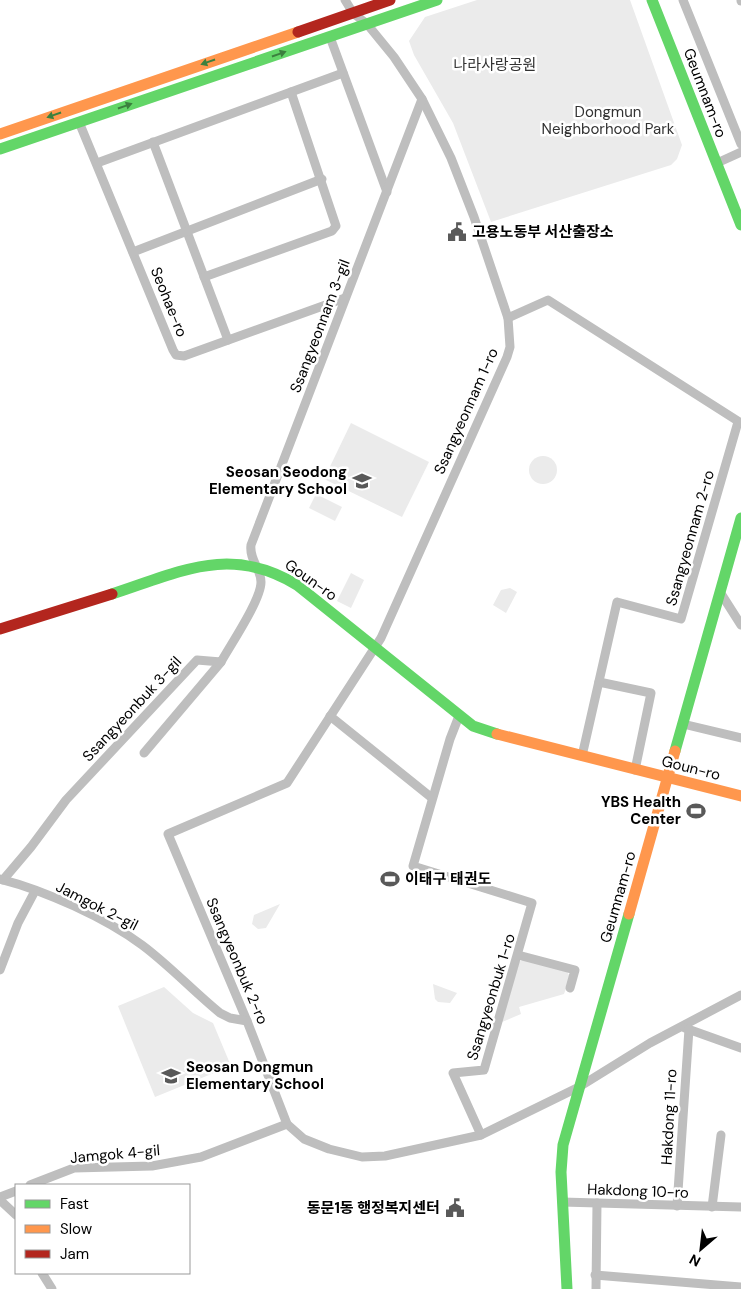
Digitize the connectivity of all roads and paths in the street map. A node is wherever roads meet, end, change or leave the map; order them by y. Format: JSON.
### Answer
{"nodes":[{"id":1,"x":345,"y":0,"type":"edge"},
{"id":2,"x":390,"y":0,"type":"edge"},
{"id":3,"x":437,"y":0,"type":"edge"},
{"id":4,"x":652,"y":0,"type":"edge"},
{"id":5,"x":683,"y":0,"type":"edge"},
{"id":6,"x":353,"y":13,"type":"junction"},
{"id":7,"x":367,"y":24,"type":"junction"},
{"id":8,"x":330,"y":37,"type":"junction"},
{"id":9,"x":343,"y":73,"type":"junction"},
{"id":10,"x":292,"y":92,"type":"junction"},
{"id":11,"x":422,"y":99,"type":"junction"},
{"id":12,"x":79,"y":122,"type":"junction"},
{"id":13,"x":0,"y":134,"type":"edge"},
{"id":14,"x":153,"y":142,"type":"junction"},
{"id":15,"x":741,"y":144,"type":"edge"},
{"id":16,"x":0,"y":149,"type":"edge"},
{"id":17,"x":741,"y":152,"type":"edge"},
{"id":18,"x":97,"y":163,"type":"junction"},
{"id":19,"x":717,"y":163,"type":"junction"},
{"id":20,"x":322,"y":179,"type":"junction"},
{"id":21,"x":387,"y":192,"type":"junction"},
{"id":22,"x":741,"y":225,"type":"edge"},
{"id":23,"x":187,"y":231,"type":"junction"},
{"id":24,"x":132,"y":252,"type":"junction"},
{"id":25,"x":204,"y":277,"type":"junction"},
{"id":26,"x":345,"y":298,"type":"junction"},
{"id":27,"x":508,"y":318,"type":"junction"},
{"id":28,"x":228,"y":340,"type":"junction"},
{"id":29,"x":739,"y":422,"type":"edge"},
{"id":30,"x":741,"y":518,"type":"edge"},
{"id":31,"x":255,"y":565,"type":"junction"},
{"id":32,"x":720,"y":592,"type":"junction"},
{"id":33,"x":741,"y":625,"type":"edge"},
{"id":34,"x":0,"y":629,"type":"edge"},
{"id":35,"x":375,"y":648,"type":"junction"},
{"id":36,"x":221,"y":662,"type":"junction"},
{"id":37,"x":599,"y":682,"type":"junction"},
{"id":38,"x":330,"y":716,"type":"junction"},
{"id":39,"x":459,"y":716,"type":"junction"},
{"id":40,"x":683,"y":724,"type":"junction"},
{"id":41,"x":741,"y":738,"type":"edge"},
{"id":42,"x":144,"y":753,"type":"dead end"},
{"id":43,"x":582,"y":756,"type":"junction"},
{"id":44,"x":635,"y":770,"type":"junction"},
{"id":45,"x":668,"y":778,"type":"junction"},
{"id":46,"x":741,"y":796,"type":"edge"},
{"id":47,"x":432,"y":798,"type":"junction"},
{"id":48,"x":1,"y":880,"type":"edge"},
{"id":49,"x":35,"y":891,"type":"junction"},
{"id":50,"x":518,"y":955,"type":"junction"},
{"id":51,"x":0,"y":970,"type":"edge"},
{"id":52,"x":570,"y":988,"type":"dead end"},
{"id":53,"x":741,"y":995,"type":"edge"},
{"id":54,"x":247,"y":1021,"type":"junction"},
{"id":55,"x":686,"y":1028,"type":"junction"},
{"id":56,"x":741,"y":1048,"type":"edge"},
{"id":57,"x":579,"y":1087,"type":"junction"},
{"id":58,"x":287,"y":1124,"type":"junction"},
{"id":59,"x":481,"y":1135,"type":"junction"},
{"id":60,"x":722,"y":1135,"type":"dead end"},
{"id":61,"x":33,"y":1184,"type":"edge"},
{"id":62,"x":15,"y":1191,"type":"edge"},
{"id":63,"x":0,"y":1198,"type":"edge"},
{"id":64,"x":562,"y":1202,"type":"junction"},
{"id":65,"x":597,"y":1204,"type":"junction"},
{"id":66,"x":677,"y":1206,"type":"junction"},
{"id":67,"x":712,"y":1207,"type":"junction"},
{"id":68,"x":741,"y":1207,"type":"edge"},
{"id":69,"x":15,"y":1214,"type":"edge"},
{"id":70,"x":43,"y":1274,"type":"edge"},
{"id":71,"x":595,"y":1275,"type":"junction"},
{"id":72,"x":741,"y":1283,"type":"edge"},
{"id":73,"x":660,"y":1285,"type":"edge"},
{"id":74,"x":740,"y":1288,"type":"edge"},
{"id":75,"x":52,"y":1289,"type":"edge"},
{"id":76,"x":567,"y":1289,"type":"edge"},
{"id":77,"x":596,"y":1289,"type":"edge"}],
"edges":[{"from":1,"to":6,"type":"street"},
{"from":2,"to":6,"type":"street"},
{"from":3,"to":7,"type":"street"},
{"from":4,"to":19,"type":"street","name":"Geumnam-ro"},
{"from":5,"to":15,"type":"street"},
{"from":6,"to":7,"type":"street","name":"Ssangyeonnam 1-ro"},
{"from":6,"to":13,"type":"street","one_way":true},
{"from":7,"to":8,"type":"street"},
{"from":7,"to":11,"type":"street","name":"Ssangyeonnam 1-ro"},
{"from":8,"to":9,"type":"street"},
{"from":12,"to":8,"type":"street","one_way":true},
{"from":9,"to":10,"type":"street"},
{"from":9,"to":21,"type":"street"},
{"from":10,"to":14,"type":"street"},
{"from":10,"to":20,"type":"street"},
{"from":11,"to":21,"type":"street","name":"Ssangyeonnam 3-gil"},
{"from":11,"to":27,"type":"street","name":"Ssangyeonnam 1-ro"},
{"from":12,"to":16,"type":"street"},
{"from":12,"to":18,"type":"street","name":"Seohae-ro"},
{"from":14,"to":18,"type":"street"},
{"from":14,"to":23,"type":"street"},
{"from":17,"to":19,"type":"street"},
{"from":18,"to":24,"type":"street","name":"Seohae-ro"},
{"from":19,"to":22,"type":"street","name":"Geumnam-ro"},
{"from":20,"to":23,"type":"street"},
{"from":20,"to":25,"type":"street"},
{"from":21,"to":26,"type":"street","name":"Ssangyeonnam 3-gil"},
{"from":23,"to":24,"type":"street"},
{"from":23,"to":25,"type":"street"},
{"from":24,"to":28,"type":"street","name":"Seohae-ro"},
{"from":25,"to":28,"type":"street"},
{"from":26,"to":28,"type":"street","name":"Seohae-ro"},
{"from":26,"to":31,"type":"street","name":"Ssangyeonnam 3-gil"},
{"from":27,"to":29,"type":"street","name":"Ssangyeonnam 2-ro"},
{"from":27,"to":35,"type":"street","name":"Ssangyeonnam 1-ro"},
{"from":29,"to":37,"type":"street","name":"Ssangyeonnam 2-ro"},
{"from":30,"to":32,"type":"street","name":"Geumnam-ro"},
{"from":31,"to":34,"type":"street","name":"Goun-ro"},
{"from":31,"to":35,"type":"street","name":"Goun-ro"},
{"from":31,"to":36,"type":"street"},
{"from":32,"to":33,"type":"street"},
{"from":32,"to":40,"type":"street","name":"Geumnam-ro"},
{"from":35,"to":38,"type":"street","name":"Ssangyeonnam 1-ro"},
{"from":35,"to":39,"type":"street","name":"Goun-ro"},
{"from":36,"to":42,"type":"street"},
{"from":36,"to":48,"type":"street","name":"Ssangyeonbuk 3-gil"},
{"from":37,"to":43,"type":"street","name":"Ssangyeonnam 2-ro"},
{"from":37,"to":44,"type":"street"},
{"from":38,"to":47,"type":"street"},
{"from":38,"to":54,"type":"street","name":"Ssangyeonbuk 2-ro"},
{"from":39,"to":43,"type":"street","name":"Goun-ro"},
{"from":39,"to":47,"type":"street"},
{"from":40,"to":41,"type":"street"},
{"from":40,"to":45,"type":"street","name":"Geumnam-ro"},
{"from":43,"to":44,"type":"street","name":"Goun-ro"},
{"from":44,"to":45,"type":"street","name":"Goun-ro"},
{"from":45,"to":46,"type":"street","name":"Goun-ro"},
{"from":45,"to":57,"type":"street","name":"Geumnam-ro"},
{"from":47,"to":50,"type":"street","name":"Ssangyeonbuk 1-ro"},
{"from":48,"to":49,"type":"street","name":"Jamgok 2-gil"},
{"from":49,"to":51,"type":"street"},
{"from":49,"to":54,"type":"street","name":"Jamgok 2-gil"},
{"from":50,"to":52,"type":"street"},
{"from":50,"to":59,"type":"street","name":"Ssangyeonbuk 1-ro"},
{"from":53,"to":55,"type":"street"},
{"from":54,"to":58,"type":"street","name":"Ssangyeonbuk 2-ro"},
{"from":55,"to":56,"type":"street"},
{"from":55,"to":57,"type":"street"},
{"from":55,"to":66,"type":"street","name":"Hakdong 11-ro"},
{"from":57,"to":59,"type":"street","name":"Ssangyeonbuk 2-ro"},
{"from":57,"to":64,"type":"street","name":"Geumnam-ro"},
{"from":58,"to":59,"type":"street","name":"Ssangyeonbuk 2-ro"},
{"from":58,"to":61,"type":"street","name":"Jamgok 4-gil"},
{"from":60,"to":67,"type":"street"},
{"from":62,"to":63,"type":"street"},
{"from":63,"to":69,"type":"street"},
{"from":64,"to":65,"type":"street","name":"Hakdong 10-ro"},
{"from":64,"to":76,"type":"street","name":"Geumnam-ro"},
{"from":65,"to":66,"type":"street","name":"Hakdong 10-ro"},
{"from":65,"to":71,"type":"street"},
{"from":66,"to":67,"type":"street","name":"Hakdong 10-ro"},
{"from":67,"to":68,"type":"street","name":"Hakdong 10-ro"},
{"from":70,"to":75,"type":"street"},
{"from":71,"to":73,"type":"street"},
{"from":71,"to":77,"type":"street"},
{"from":72,"to":74,"type":"street"},
{"from":73,"to":74,"type":"street"}]}
